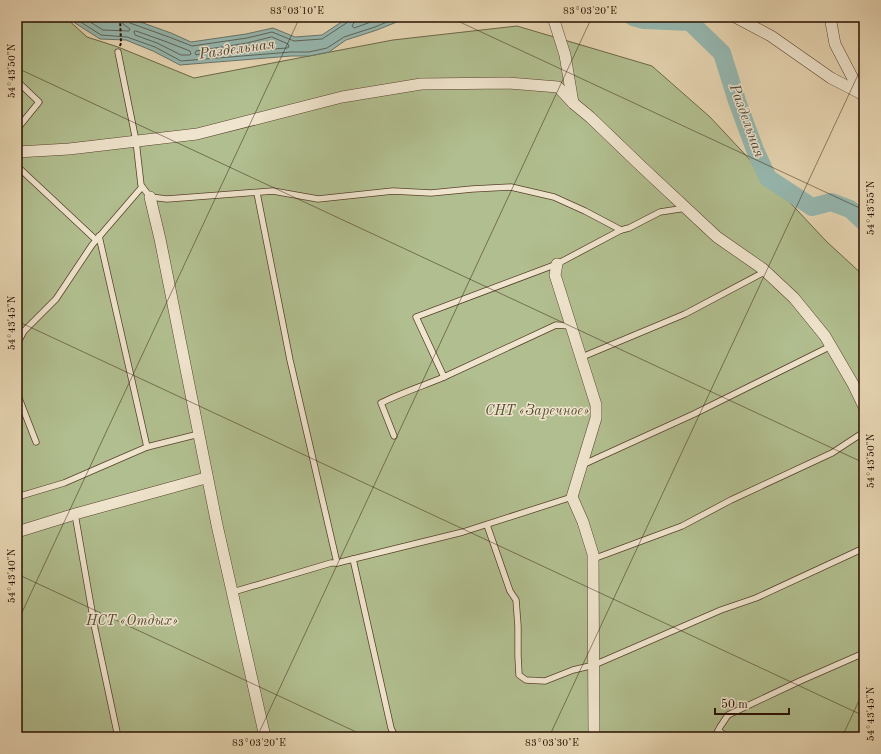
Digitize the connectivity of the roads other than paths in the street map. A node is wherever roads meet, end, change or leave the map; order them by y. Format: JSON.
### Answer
{"nodes":[{"id":1,"x":735,"y":17,"type":"edge"},
{"id":2,"x":830,"y":17,"type":"edge"},
{"id":3,"x":554,"y":18,"type":"edge"},
{"id":4,"x":118,"y":52,"type":"dead end"},
{"id":5,"x":17,"y":80,"type":"edge"},
{"id":6,"x":862,"y":96,"type":"edge"},
{"id":7,"x":573,"y":103,"type":"junction"},
{"id":8,"x":17,"y":129,"type":"edge"},
{"id":9,"x":136,"y":141,"type":"junction"},
{"id":10,"x":17,"y":152,"type":"edge"},
{"id":11,"x":17,"y":164,"type":"edge"},
{"id":12,"x":142,"y":187,"type":"junction"},
{"id":13,"x":257,"y":193,"type":"junction"},
{"id":14,"x":150,"y":196,"type":"junction"},
{"id":15,"x":686,"y":208,"type":"junction"},
{"id":16,"x":621,"y":230,"type":"junction"},
{"id":17,"x":98,"y":238,"type":"junction"},
{"id":18,"x":557,"y":264,"type":"junction"},
{"id":19,"x":766,"y":271,"type":"junction"},
{"id":20,"x":572,"y":326,"type":"junction"},
{"id":21,"x":17,"y":344,"type":"edge"},
{"id":22,"x":831,"y":346,"type":"junction"},
{"id":23,"x":582,"y":358,"type":"junction"},
{"id":24,"x":444,"y":376,"type":"junction"},
{"id":25,"x":17,"y":393,"type":"edge"},
{"id":26,"x":864,"y":407,"type":"edge"},
{"id":27,"x":864,"y":432,"type":"edge"},
{"id":28,"x":199,"y":434,"type":"junction"},
{"id":29,"x":394,"y":436,"type":"dead end"},
{"id":30,"x":36,"y":442,"type":"dead end"},
{"id":31,"x":147,"y":447,"type":"junction"},
{"id":32,"x":582,"y":465,"type":"junction"},
{"id":33,"x":207,"y":477,"type":"junction"},
{"id":34,"x":572,"y":497,"type":"junction"},
{"id":35,"x":17,"y":498,"type":"edge"},
{"id":36,"x":75,"y":514,"type":"junction"},
{"id":37,"x":487,"y":525,"type":"junction"},
{"id":38,"x":17,"y":532,"type":"edge"},
{"id":39,"x":864,"y":548,"type":"edge"},
{"id":40,"x":353,"y":559,"type":"junction"},
{"id":41,"x":593,"y":559,"type":"junction"},
{"id":42,"x":337,"y":563,"type":"junction"},
{"id":43,"x":233,"y":592,"type":"junction"},
{"id":44,"x":864,"y":653,"type":"edge"},
{"id":45,"x":594,"y":666,"type":"junction"},
{"id":46,"x":718,"y":731,"type":"junction"},
{"id":47,"x":118,"y":737,"type":"edge"},
{"id":48,"x":265,"y":737,"type":"edge"},
{"id":49,"x":395,"y":737,"type":"edge"},
{"id":50,"x":594,"y":737,"type":"edge"},
{"id":51,"x":715,"y":737,"type":"edge"},
{"id":52,"x":729,"y":737,"type":"edge"}],
"edges":[{"from":1,"to":6,"type":"street"},
{"from":2,"to":6,"type":"street"},
{"from":3,"to":7,"type":"street"},
{"from":4,"to":9,"type":"lane"},
{"from":5,"to":8,"type":"lane"},
{"from":7,"to":9,"type":"street"},
{"from":7,"to":15,"type":"street"},
{"from":9,"to":10,"type":"street"},
{"from":9,"to":12,"type":"lane"},
{"from":11,"to":17,"type":"lane"},
{"from":12,"to":14,"type":"lane"},
{"from":12,"to":17,"type":"lane"},
{"from":13,"to":14,"type":"lane"},
{"from":13,"to":16,"type":"lane"},
{"from":13,"to":42,"type":"lane"},
{"from":14,"to":28,"type":"street"},
{"from":15,"to":16,"type":"lane"},
{"from":15,"to":19,"type":"street"},
{"from":16,"to":18,"type":"lane"},
{"from":17,"to":21,"type":"lane"},
{"from":17,"to":31,"type":"lane"},
{"from":18,"to":20,"type":"street"},
{"from":18,"to":24,"type":"lane"},
{"from":19,"to":22,"type":"street"},
{"from":19,"to":23,"type":"lane"},
{"from":20,"to":23,"type":"street"},
{"from":20,"to":24,"type":"lane"},
{"from":22,"to":26,"type":"street"},
{"from":22,"to":32,"type":"lane"},
{"from":23,"to":32,"type":"street"},
{"from":24,"to":29,"type":"lane"},
{"from":25,"to":30,"type":"lane"},
{"from":27,"to":41,"type":"lane"},
{"from":28,"to":31,"type":"lane"},
{"from":28,"to":33,"type":"street"},
{"from":31,"to":35,"type":"lane"},
{"from":32,"to":34,"type":"street"},
{"from":33,"to":36,"type":"street"},
{"from":33,"to":43,"type":"street"},
{"from":34,"to":37,"type":"lane"},
{"from":34,"to":41,"type":"street"},
{"from":36,"to":38,"type":"street"},
{"from":36,"to":47,"type":"lane"},
{"from":37,"to":40,"type":"lane"},
{"from":37,"to":45,"type":"lane"},
{"from":39,"to":45,"type":"lane"},
{"from":40,"to":42,"type":"lane"},
{"from":40,"to":49,"type":"lane"},
{"from":41,"to":45,"type":"street"},
{"from":42,"to":43,"type":"lane"},
{"from":43,"to":48,"type":"street"},
{"from":44,"to":46,"type":"lane"},
{"from":45,"to":50,"type":"street"},
{"from":46,"to":51,"type":"lane"},
{"from":46,"to":52,"type":"lane"}]}
